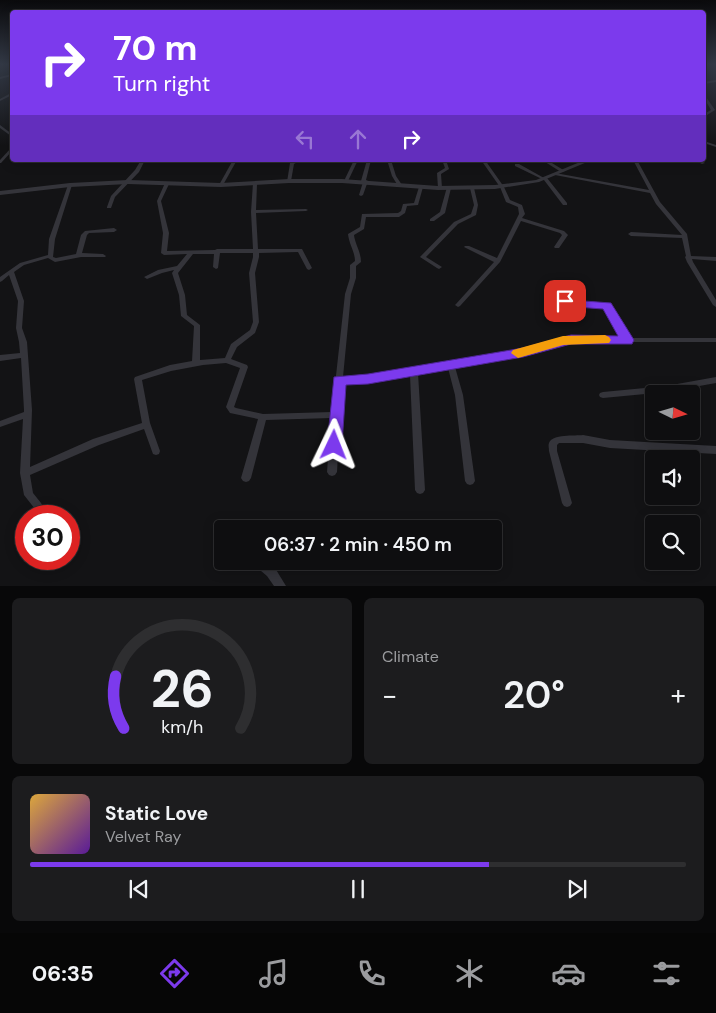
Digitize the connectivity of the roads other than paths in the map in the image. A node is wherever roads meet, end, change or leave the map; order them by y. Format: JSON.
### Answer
{"nodes":[{"id":1,"x":706,"y":100,"type":"edge"},
{"id":2,"x":715,"y":111,"type":"edge"},
{"id":3,"x":708,"y":143,"type":"dead end"},
{"id":4,"x":716,"y":146,"type":"edge"},
{"id":5,"x":10,"y":151,"type":"edge"},
{"id":6,"x":0,"y":162,"type":"edge"},
{"id":7,"x":141,"y":162,"type":"edge"},
{"id":8,"x":235,"y":162,"type":"edge"},
{"id":9,"x":294,"y":162,"type":"edge"},
{"id":10,"x":355,"y":162,"type":"edge"},
{"id":11,"x":369,"y":162,"type":"edge"},
{"id":12,"x":390,"y":162,"type":"edge"},
{"id":13,"x":445,"y":162,"type":"edge"},
{"id":14,"x":484,"y":162,"type":"edge"},
{"id":15,"x":547,"y":162,"type":"edge"},
{"id":16,"x":583,"y":162,"type":"edge"},
{"id":17,"x":636,"y":162,"type":"edge"},
{"id":18,"x":517,"y":165,"type":"dead end"},
{"id":19,"x":563,"y":171,"type":"junction"},
{"id":20,"x":555,"y":174,"type":"junction"},
{"id":21,"x":544,"y":179,"type":"junction"},
{"id":22,"x":290,"y":181,"type":"junction"},
{"id":23,"x":346,"y":181,"type":"junction"},
{"id":24,"x":365,"y":181,"type":"junction"},
{"id":25,"x":126,"y":182,"type":"junction"},
{"id":26,"x":167,"y":184,"type":"junction"},
{"id":27,"x":255,"y":184,"type":"junction"},
{"id":28,"x":70,"y":185,"type":"junction"},
{"id":29,"x":221,"y":185,"type":"junction"},
{"id":30,"x":400,"y":185,"type":"junction"},
{"id":31,"x":452,"y":186,"type":"junction"},
{"id":32,"x":421,"y":187,"type":"junction"},
{"id":33,"x":502,"y":187,"type":"junction"},
{"id":34,"x":440,"y":188,"type":"junction"},
{"id":35,"x":472,"y":188,"type":"junction"},
{"id":36,"x":653,"y":192,"type":"junction"},
{"id":37,"x":0,"y":194,"type":"edge"},
{"id":38,"x":361,"y":195,"type":"dead end"},
{"id":39,"x":565,"y":204,"type":"dead end"},
{"id":40,"x":109,"y":207,"type":"dead end"},
{"id":41,"x":306,"y":210,"type":"dead end"},
{"id":42,"x":253,"y":212,"type":"junction"},
{"id":43,"x":519,"y":219,"type":"junction"},
{"id":44,"x":432,"y":220,"type":"dead end"},
{"id":45,"x":114,"y":230,"type":"dead end"},
{"id":46,"x":631,"y":234,"type":"dead end"},
{"id":47,"x":685,"y":237,"type":"junction"},
{"id":48,"x":468,"y":247,"type":"dead end"},
{"id":49,"x":557,"y":247,"type":"dead end"},
{"id":50,"x":217,"y":251,"type":"junction"},
{"id":51,"x":255,"y":251,"type":"junction"},
{"id":52,"x":190,"y":254,"type":"junction"},
{"id":53,"x":78,"y":256,"type":"junction"},
{"id":54,"x":103,"y":256,"type":"dead end"},
{"id":55,"x":50,"y":257,"type":"junction"},
{"id":56,"x":688,"y":257,"type":"junction"},
{"id":57,"x":716,"y":259,"type":"edge"},
{"id":58,"x":498,"y":261,"type":"junction"},
{"id":59,"x":216,"y":267,"type":"dead end"},
{"id":60,"x":439,"y":267,"type":"dead end"},
{"id":61,"x":178,"y":268,"type":"junction"},
{"id":62,"x":309,"y":268,"type":"dead end"},
{"id":63,"x":12,"y":271,"type":"junction"},
{"id":64,"x":147,"y":277,"type":"dead end"},
{"id":65,"x":0,"y":280,"type":"edge"},
{"id":66,"x":559,"y":286,"type":"dead end"},
{"id":67,"x":458,"y":305,"type":"dead end"},
{"id":68,"x":716,"y":306,"type":"edge"},
{"id":69,"x":628,"y":340,"type":"junction"},
{"id":70,"x":716,"y":340,"type":"edge"},
{"id":71,"x":23,"y":354,"type":"junction"},
{"id":72,"x":0,"y":358,"type":"edge"},
{"id":73,"x":227,"y":360,"type":"junction"},
{"id":74,"x":196,"y":363,"type":"junction"},
{"id":75,"x":451,"y":364,"type":"junction"},
{"id":76,"x":414,"y":371,"type":"junction"},
{"id":77,"x":339,"y":380,"type":"junction"},
{"id":78,"x":716,"y":380,"type":"edge"},
{"id":79,"x":603,"y":395,"type":"dead end"},
{"id":80,"x":28,"y":414,"type":"junction"},
{"id":81,"x":335,"y":416,"type":"junction"},
{"id":82,"x":262,"y":417,"type":"junction"},
{"id":83,"x":0,"y":424,"type":"edge"},
{"id":84,"x":146,"y":424,"type":"junction"},
{"id":85,"x":156,"y":450,"type":"dead end"},
{"id":86,"x":716,"y":450,"type":"edge"},
{"id":87,"x":332,"y":472,"type":"dead end"},
{"id":88,"x":25,"y":473,"type":"junction"},
{"id":89,"x":246,"y":478,"type":"dead end"},
{"id":90,"x":470,"y":481,"type":"dead end"},
{"id":91,"x":420,"y":490,"type":"dead end"},
{"id":92,"x":567,"y":503,"type":"dead end"},
{"id":93,"x":37,"y":505,"type":"edge"},
{"id":94,"x":269,"y":570,"type":"edge"},
{"id":95,"x":281,"y":586,"type":"edge"}],
"edges":[{"from":1,"to":2,"type":"street"},
{"from":3,"to":4,"type":"street"},
{"from":5,"to":6,"type":"street"},
{"from":7,"to":25,"type":"street"},
{"from":8,"to":29,"type":"street"},
{"from":9,"to":22,"type":"street"},
{"from":10,"to":23,"type":"street"},
{"from":11,"to":24,"type":"street"},
{"from":12,"to":30,"type":"street"},
{"from":13,"to":34,"type":"street"},
{"from":14,"to":33,"type":"street"},
{"from":15,"to":19,"type":"street"},
{"from":16,"to":19,"type":"street"},
{"from":17,"to":36,"type":"street"},
{"from":18,"to":21,"type":"street"},
{"from":19,"to":20,"type":"street"},
{"from":20,"to":21,"type":"street"},
{"from":20,"to":36,"type":"street"},
{"from":21,"to":33,"type":"street"},
{"from":21,"to":39,"type":"street"},
{"from":22,"to":23,"type":"street"},
{"from":22,"to":27,"type":"street"},
{"from":23,"to":24,"type":"street"},
{"from":24,"to":30,"type":"street"},
{"from":24,"to":38,"type":"street"},
{"from":25,"to":26,"type":"street"},
{"from":25,"to":28,"type":"street"},
{"from":25,"to":40,"type":"street"},
{"from":26,"to":29,"type":"street"},
{"from":26,"to":52,"type":"street"},
{"from":27,"to":29,"type":"street"},
{"from":27,"to":42,"type":"street"},
{"from":28,"to":37,"type":"street"},
{"from":28,"to":55,"type":"street"},
{"from":30,"to":32,"type":"street"},
{"from":31,"to":34,"type":"street"},
{"from":31,"to":35,"type":"street"},
{"from":31,"to":44,"type":"street"},
{"from":32,"to":34,"type":"street"},
{"from":32,"to":77,"type":"street"},
{"from":33,"to":35,"type":"street"},
{"from":33,"to":43,"type":"street"},
{"from":35,"to":60,"type":"street"},
{"from":36,"to":47,"type":"street"},
{"from":41,"to":42,"type":"street"},
{"from":42,"to":51,"type":"street"},
{"from":43,"to":49,"type":"street"},
{"from":43,"to":58,"type":"street"},
{"from":45,"to":53,"type":"street"},
{"from":46,"to":47,"type":"street"},
{"from":47,"to":56,"type":"street"},
{"from":48,"to":58,"type":"street"},
{"from":50,"to":51,"type":"street"},
{"from":50,"to":52,"type":"street"},
{"from":50,"to":59,"type":"street"},
{"from":51,"to":62,"type":"street"},
{"from":51,"to":73,"type":"street"},
{"from":52,"to":61,"type":"street"},
{"from":53,"to":54,"type":"street"},
{"from":53,"to":55,"type":"street"},
{"from":55,"to":63,"type":"street"},
{"from":56,"to":57,"type":"street"},
{"from":56,"to":68,"type":"street"},
{"from":58,"to":67,"type":"street"},
{"from":61,"to":64,"type":"street"},
{"from":61,"to":74,"type":"street"},
{"from":63,"to":65,"type":"street"},
{"from":63,"to":71,"type":"street"},
{"from":66,"to":69,"type":"street"},
{"from":69,"to":70,"type":"street"},
{"from":69,"to":75,"type":"street"},
{"from":71,"to":72,"type":"street"},
{"from":71,"to":80,"type":"street"},
{"from":73,"to":74,"type":"street"},
{"from":73,"to":82,"type":"street"},
{"from":74,"to":84,"type":"street"},
{"from":75,"to":76,"type":"street"},
{"from":75,"to":90,"type":"street"},
{"from":76,"to":77,"type":"street"},
{"from":76,"to":91,"type":"street"},
{"from":77,"to":81,"type":"street"},
{"from":78,"to":79,"type":"street"},
{"from":80,"to":83,"type":"street"},
{"from":80,"to":88,"type":"street"},
{"from":81,"to":82,"type":"street"},
{"from":81,"to":87,"type":"street"},
{"from":82,"to":89,"type":"street"},
{"from":84,"to":85,"type":"street"},
{"from":84,"to":88,"type":"street"},
{"from":86,"to":92,"type":"street"},
{"from":88,"to":93,"type":"street"},
{"from":94,"to":95,"type":"street"}]}
